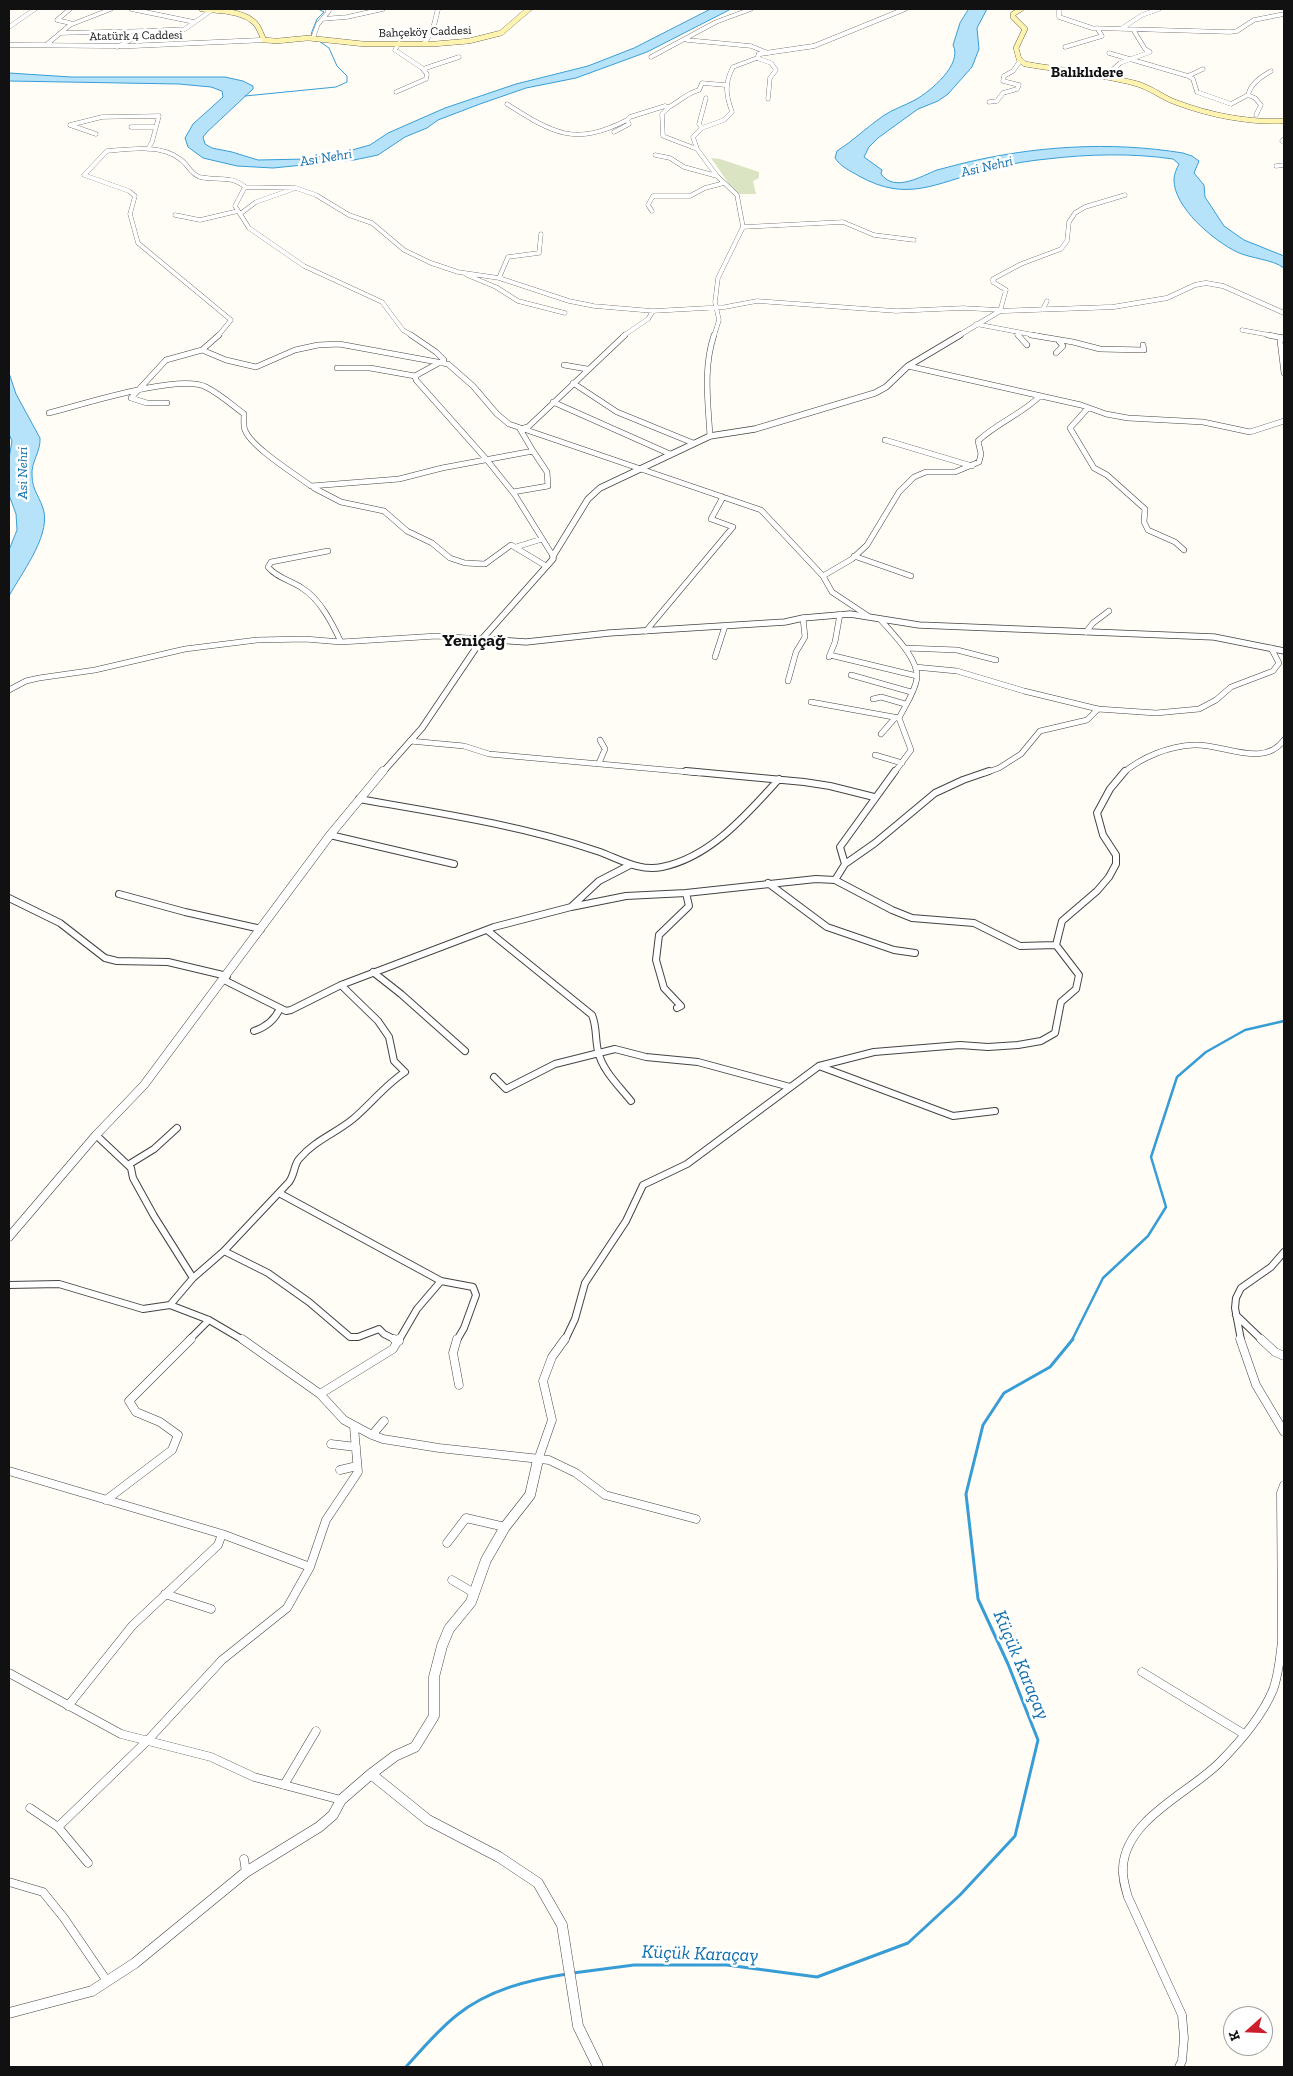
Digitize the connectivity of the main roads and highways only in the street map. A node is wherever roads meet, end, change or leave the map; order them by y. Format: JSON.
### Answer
{"nodes":[{"id":1,"x":202,"y":9,"type":"edge"},
{"id":2,"x":529,"y":9,"type":"edge"},
{"id":3,"x":1021,"y":9,"type":"edge"},
{"id":4,"x":1284,"y":121,"type":"edge"}],
"edges":[{"from":1,"to":2,"type":"main road","name":"Bahçeköy Caddesi"},
{"from":3,"to":4,"type":"main road"}]}
